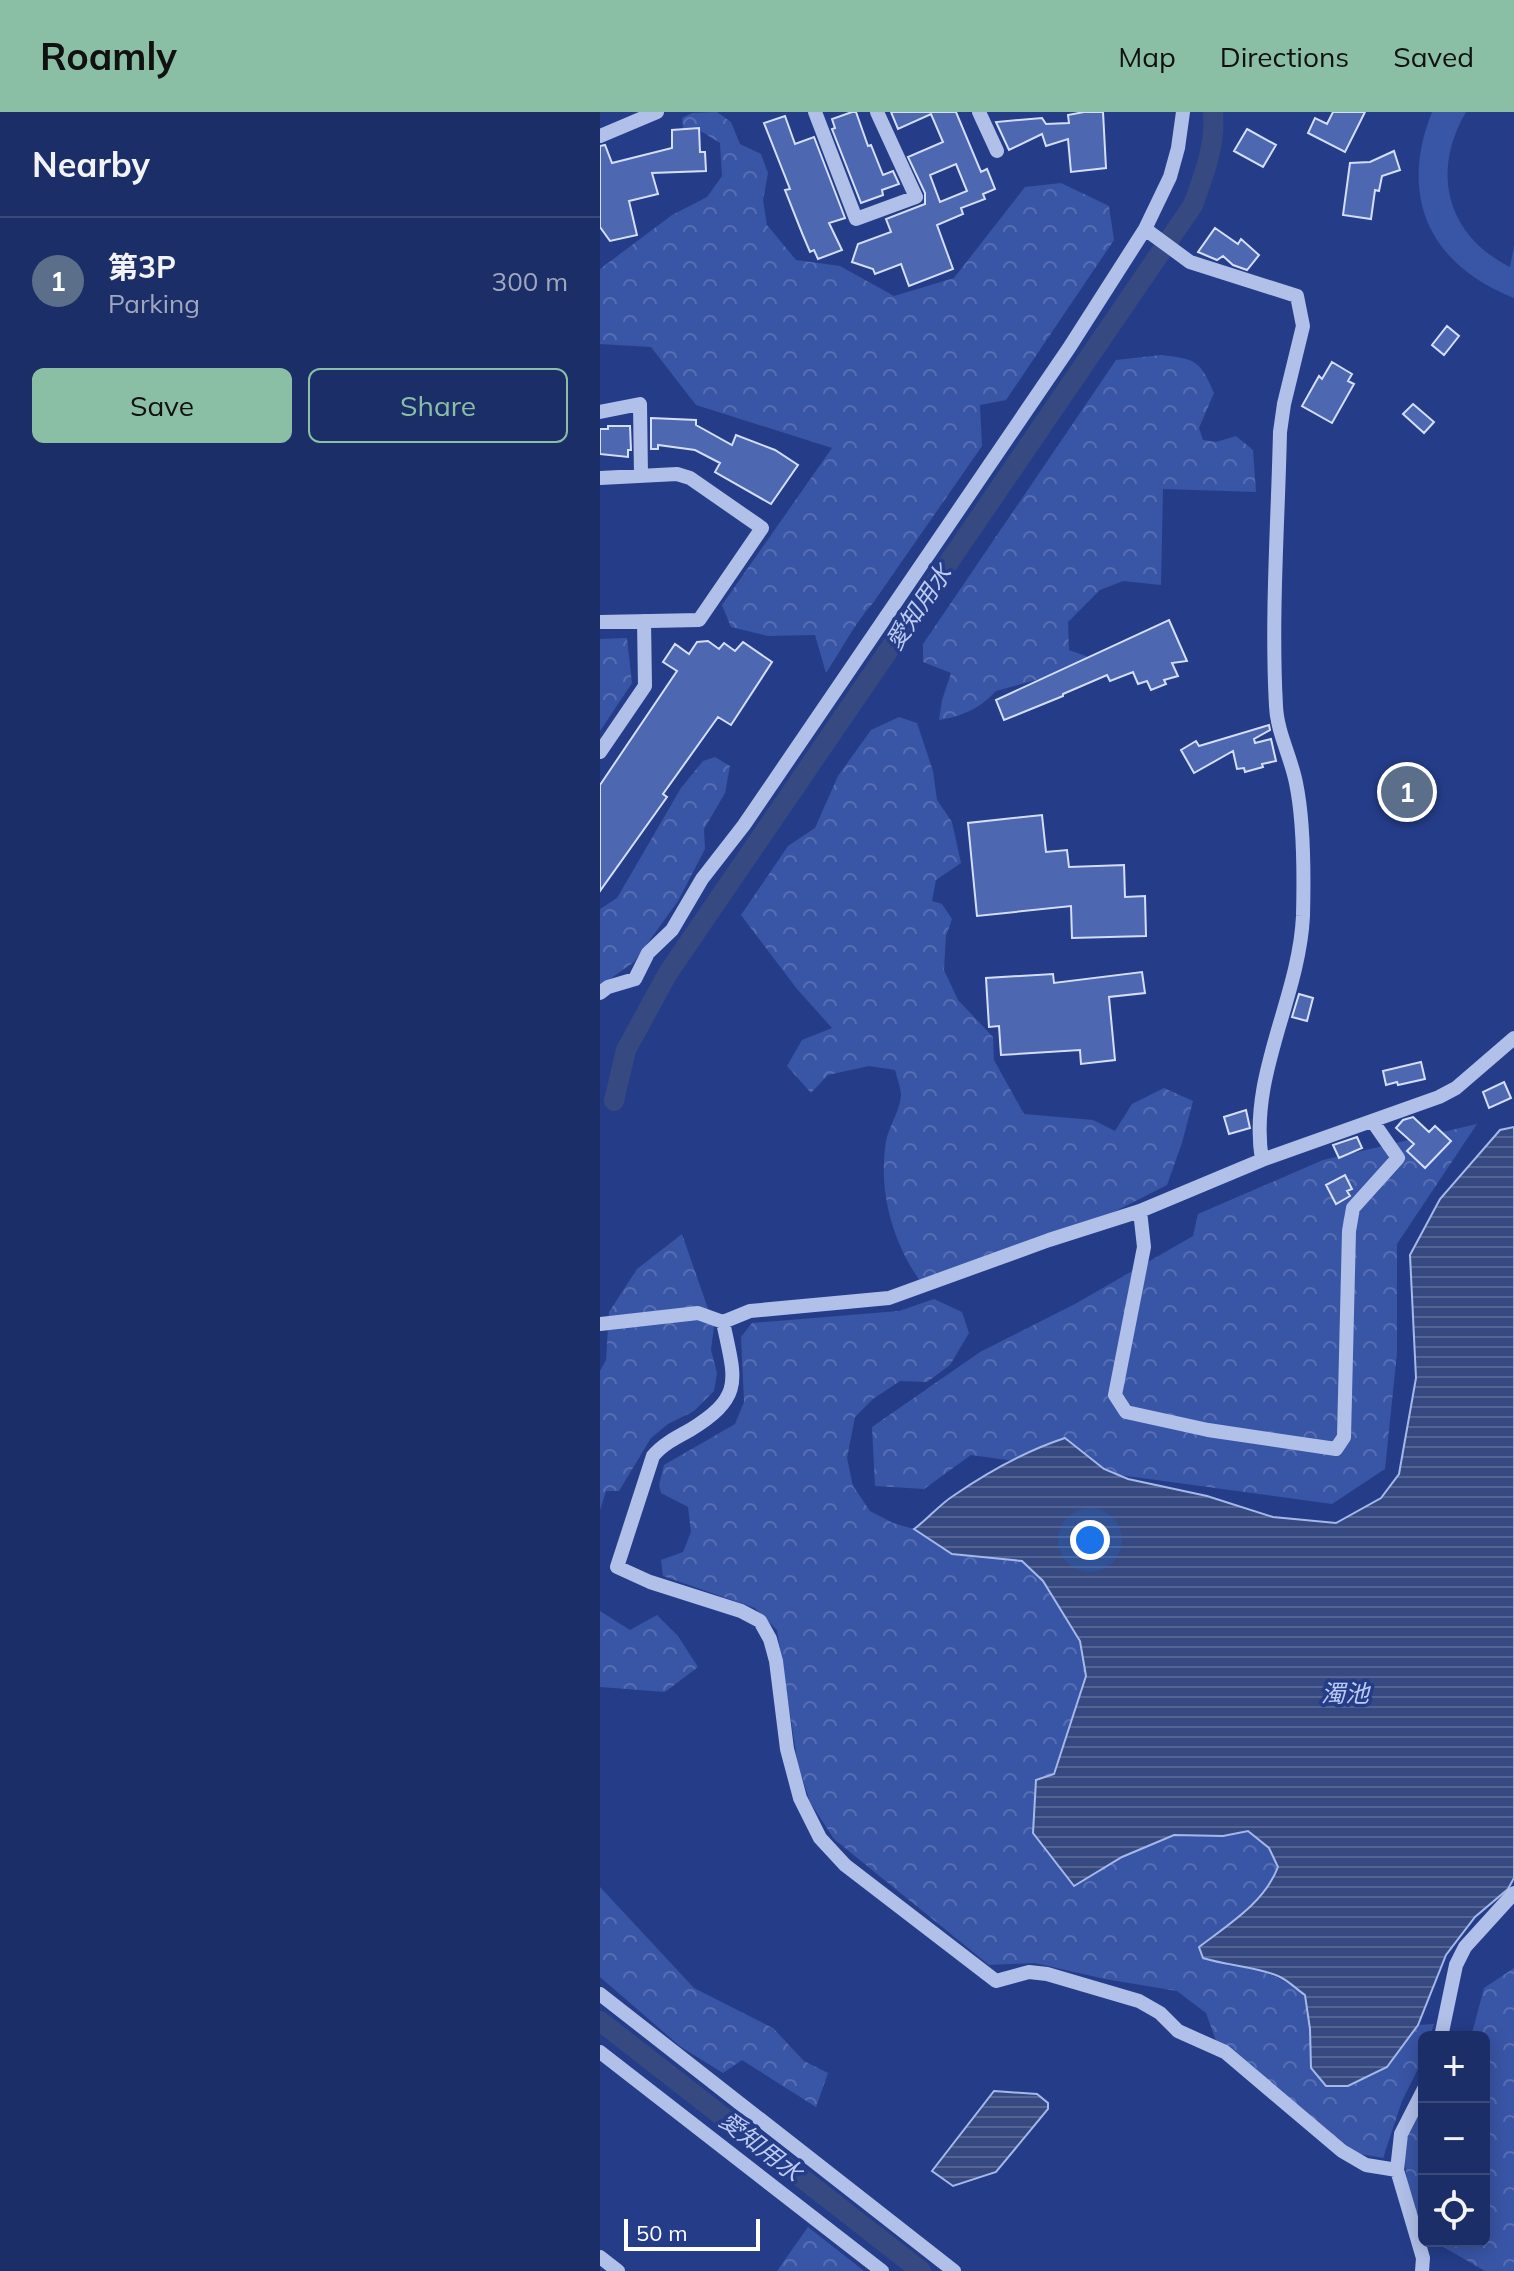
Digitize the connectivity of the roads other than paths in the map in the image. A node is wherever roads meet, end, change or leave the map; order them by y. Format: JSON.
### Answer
{"nodes":[{"id":1,"x":657,"y":112,"type":"edge"},
{"id":2,"x":815,"y":112,"type":"edge"},
{"id":3,"x":877,"y":112,"type":"edge"},
{"id":4,"x":979,"y":112,"type":"edge"},
{"id":5,"x":1183,"y":112,"type":"edge"},
{"id":6,"x":600,"y":136,"type":"edge"},
{"id":7,"x":997,"y":151,"type":"dead end"},
{"id":8,"x":1148,"y":232,"type":"junction"},
{"id":9,"x":600,"y":412,"type":"edge"},
{"id":10,"x":641,"y":476,"type":"junction"},
{"id":11,"x":600,"y":478,"type":"edge"},
{"id":12,"x":644,"y":621,"type":"junction"},
{"id":13,"x":600,"y":622,"type":"edge"},
{"id":14,"x":600,"y":752,"type":"edge"},
{"id":15,"x":600,"y":993,"type":"edge"},
{"id":16,"x":1514,"y":1038,"type":"edge"},
{"id":17,"x":1373,"y":1122,"type":"junction"},
{"id":18,"x":1262,"y":1160,"type":"junction"},
{"id":19,"x":1140,"y":1211,"type":"junction"},
{"id":20,"x":723,"y":1322,"type":"junction"},
{"id":21,"x":600,"y":1324,"type":"edge"},
{"id":22,"x":1511,"y":1901,"type":"edge"},
{"id":23,"x":600,"y":1994,"type":"edge"},
{"id":24,"x":1442,"y":2031,"type":"edge"},
{"id":25,"x":600,"y":2052,"type":"edge"},
{"id":26,"x":1418,"y":2101,"type":"edge"},
{"id":27,"x":1397,"y":2170,"type":"junction"},
{"id":28,"x":600,"y":2257,"type":"edge"},
{"id":29,"x":618,"y":2271,"type":"edge"},
{"id":30,"x":882,"y":2271,"type":"edge"},
{"id":31,"x":954,"y":2271,"type":"edge"},
{"id":32,"x":1422,"y":2271,"type":"edge"}],
"edges":[{"from":1,"to":6,"type":"street"},
{"from":2,"to":3,"type":"street"},
{"from":4,"to":7,"type":"street"},
{"from":5,"to":8,"type":"street"},
{"from":8,"to":15,"type":"street"},
{"from":8,"to":18,"type":"street"},
{"from":9,"to":10,"type":"street"},
{"from":10,"to":11,"type":"street"},
{"from":10,"to":12,"type":"street"},
{"from":12,"to":13,"type":"street"},
{"from":12,"to":14,"type":"street"},
{"from":16,"to":17,"type":"street"},
{"from":17,"to":18,"type":"street"},
{"from":17,"to":19,"type":"street"},
{"from":18,"to":19,"type":"street"},
{"from":19,"to":20,"type":"street"},
{"from":20,"to":21,"type":"street"},
{"from":20,"to":27,"type":"street"},
{"from":22,"to":24,"type":"street"},
{"from":23,"to":31,"type":"street"},
{"from":25,"to":30,"type":"street"},
{"from":26,"to":27,"type":"street"},
{"from":27,"to":32,"type":"street"},
{"from":28,"to":29,"type":"street"}]}
